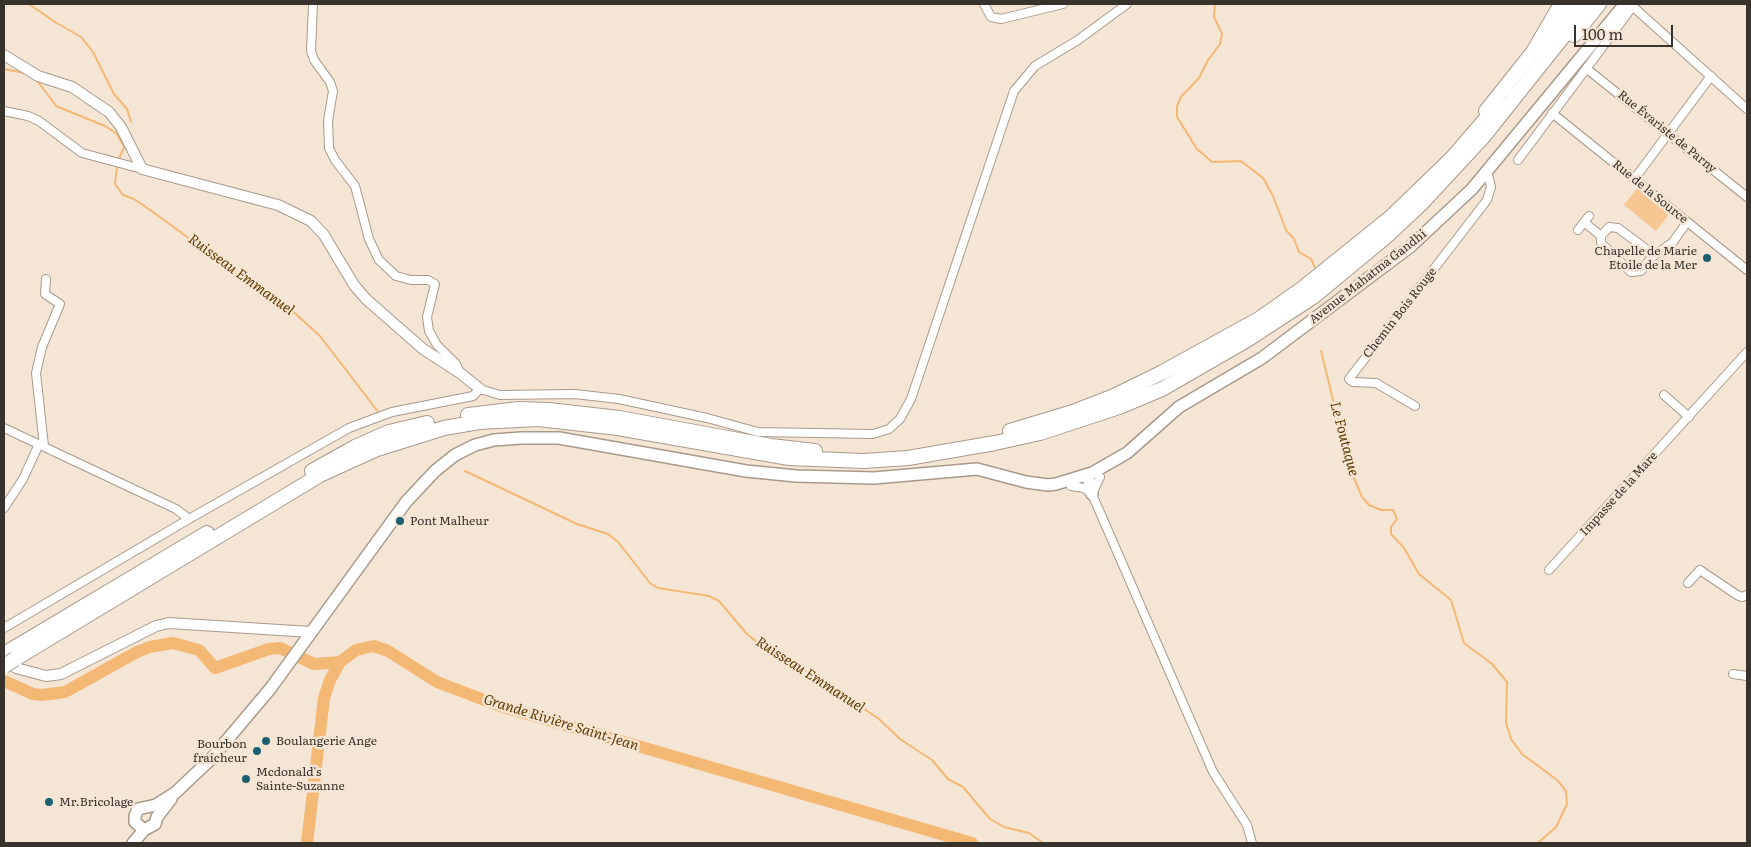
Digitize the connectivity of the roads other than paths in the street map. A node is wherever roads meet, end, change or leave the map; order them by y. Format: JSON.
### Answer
{"nodes":[{"id":1,"x":313,"y":4,"type":"edge"},
{"id":2,"x":984,"y":4,"type":"edge"},
{"id":3,"x":1063,"y":4,"type":"edge"},
{"id":4,"x":1127,"y":4,"type":"edge"},
{"id":5,"x":1561,"y":4,"type":"edge"},
{"id":6,"x":1573,"y":4,"type":"edge"},
{"id":7,"x":1585,"y":4,"type":"edge"},
{"id":8,"x":1599,"y":4,"type":"edge"},
{"id":9,"x":1617,"y":4,"type":"edge"},
{"id":10,"x":1630,"y":5,"type":"edge"},
{"id":11,"x":4,"y":55,"type":"edge"},
{"id":12,"x":1587,"y":68,"type":"junction"},
{"id":13,"x":1711,"y":76,"type":"junction"},
{"id":14,"x":1551,"y":91,"type":"junction"},
{"id":15,"x":1747,"y":109,"type":"edge"},
{"id":16,"x":4,"y":111,"type":"edge"},
{"id":17,"x":1552,"y":114,"type":"junction"},
{"id":18,"x":1669,"y":132,"type":"junction"},
{"id":19,"x":1484,"y":136,"type":"junction"},
{"id":20,"x":1518,"y":160,"type":"dead end"},
{"id":21,"x":142,"y":169,"type":"junction"},
{"id":22,"x":1487,"y":171,"type":"junction"},
{"id":23,"x":1635,"y":178,"type":"junction"},
{"id":24,"x":1416,"y":194,"type":"junction"},
{"id":25,"x":1747,"y":197,"type":"edge"},
{"id":26,"x":1687,"y":222,"type":"junction"},
{"id":27,"x":1578,"y":230,"type":"dead end"},
{"id":28,"x":1601,"y":236,"type":"junction"},
{"id":29,"x":1652,"y":257,"type":"junction"},
{"id":30,"x":1747,"y":270,"type":"edge"},
{"id":31,"x":46,"y":279,"type":"dead end"},
{"id":32,"x":1747,"y":352,"type":"edge"},
{"id":33,"x":460,"y":373,"type":"junction"},
{"id":34,"x":480,"y":390,"type":"junction"},
{"id":35,"x":1664,"y":395,"type":"dead end"},
{"id":36,"x":1415,"y":406,"type":"dead end"},
{"id":37,"x":1689,"y":417,"type":"junction"},
{"id":38,"x":4,"y":428,"type":"edge"},
{"id":39,"x":1155,"y":430,"type":"junction"},
{"id":40,"x":1141,"y":442,"type":"junction"},
{"id":41,"x":41,"y":445,"type":"junction"},
{"id":42,"x":1100,"y":477,"type":"junction"},
{"id":43,"x":1089,"y":481,"type":"junction"},
{"id":44,"x":1074,"y":482,"type":"junction"},
{"id":45,"x":1092,"y":494,"type":"junction"},
{"id":46,"x":4,"y":508,"type":"edge"},
{"id":47,"x":189,"y":519,"type":"junction"},
{"id":48,"x":1549,"y":570,"type":"dead end"},
{"id":49,"x":1688,"y":583,"type":"dead end"},
{"id":50,"x":1747,"y":595,"type":"edge"},
{"id":51,"x":4,"y":628,"type":"edge"},
{"id":52,"x":308,"y":637,"type":"junction"},
{"id":53,"x":9,"y":660,"type":"edge"},
{"id":54,"x":1733,"y":674,"type":"dead end"},
{"id":55,"x":1747,"y":676,"type":"edge"},
{"id":56,"x":175,"y":793,"type":"junction"},
{"id":57,"x":146,"y":807,"type":"junction"},
{"id":58,"x":157,"y":817,"type":"junction"},
{"id":59,"x":135,"y":822,"type":"junction"},
{"id":60,"x":144,"y":830,"type":"junction"},
{"id":61,"x":129,"y":843,"type":"edge"},
{"id":62,"x":133,"y":843,"type":"edge"},
{"id":63,"x":1252,"y":843,"type":"edge"}],
"edges":[{"from":1,"to":33,"type":"street"},
{"from":2,"to":3,"type":"street"},
{"from":4,"to":34,"type":"street"},
{"from":5,"to":24,"type":"highway"},
{"from":6,"to":24,"type":"highway"},
{"from":7,"to":19,"type":"highway"},
{"from":8,"to":19,"type":"highway"},
{"from":9,"to":14,"type":"main road","name":"Avenue Mahatma Gandhi"},
{"from":10,"to":12,"type":"street"},
{"from":10,"to":13,"type":"street"},
{"from":10,"to":14,"type":"main road","name":"Avenue Mahatma Gandhi"},
{"from":11,"to":21,"type":"street"},
{"from":12,"to":17,"type":"street"},
{"from":12,"to":18,"type":"street","name":"Rue Évariste de Parny"},
{"from":13,"to":15,"type":"street"},
{"from":13,"to":18,"type":"street"},
{"from":14,"to":22,"type":"main road","name":"Avenue Mahatma Gandhi"},
{"from":16,"to":21,"type":"street"},
{"from":17,"to":20,"type":"street"},
{"from":17,"to":23,"type":"street","name":"Rue de la Source"},
{"from":18,"to":23,"type":"street"},
{"from":18,"to":25,"type":"street","name":"Rue Évariste de Parny"},
{"from":19,"to":53,"type":"highway"},
{"from":21,"to":33,"type":"street"},
{"from":22,"to":36,"type":"street","name":"Chemin Bois Rouge"},
{"from":22,"to":39,"type":"main road","name":"Avenue Mahatma Gandhi"},
{"from":23,"to":26,"type":"street","name":"Rue de la Source"},
{"from":24,"to":53,"type":"highway"},
{"from":26,"to":29,"type":"street"},
{"from":26,"to":30,"type":"street","name":"Rue de la Source"},
{"from":27,"to":28,"type":"street"},
{"from":28,"to":29,"type":"street"},
{"from":28,"to":29,"type":"street"},
{"from":31,"to":41,"type":"street"},
{"from":32,"to":37,"type":"street","name":"Impasse de la Mare"},
{"from":33,"to":34,"type":"street"},
{"from":34,"to":47,"type":"street"},
{"from":35,"to":37,"type":"street"},
{"from":37,"to":48,"type":"street","name":"Impasse de la Mare"},
{"from":38,"to":41,"type":"street"},
{"from":39,"to":40,"type":"main road","name":"Avenue Mahatma Gandhi"},
{"from":39,"to":42,"type":"main road","name":"Avenue Mahatma Gandhi"},
{"from":40,"to":43,"type":"main road"},
{"from":40,"to":44,"type":"main road","name":"Avenue Mahatma Gandhi"},
{"from":41,"to":46,"type":"street"},
{"from":41,"to":47,"type":"street"},
{"from":42,"to":43,"type":"main road","name":"Avenue Mahatma Gandhi"},
{"from":42,"to":45,"type":"street"},
{"from":43,"to":44,"type":"main road"},
{"from":43,"to":45,"type":"main road"},
{"from":44,"to":45,"type":"street"},
{"from":44,"to":52,"type":"main road","name":"Avenue Mahatma Gandhi"},
{"from":45,"to":63,"type":"street"},
{"from":47,"to":51,"type":"street"},
{"from":49,"to":50,"type":"street"},
{"from":52,"to":53,"type":"street"},
{"from":52,"to":56,"type":"main road"},
{"from":54,"to":55,"type":"street"},
{"from":56,"to":57,"type":"main road"},
{"from":56,"to":58,"type":"main road"},
{"from":57,"to":58,"type":"main road"},
{"from":57,"to":59,"type":"main road"},
{"from":58,"to":60,"type":"main road"},
{"from":59,"to":60,"type":"main road"},
{"from":59,"to":61,"type":"main road"},
{"from":60,"to":62,"type":"main road"}]}
